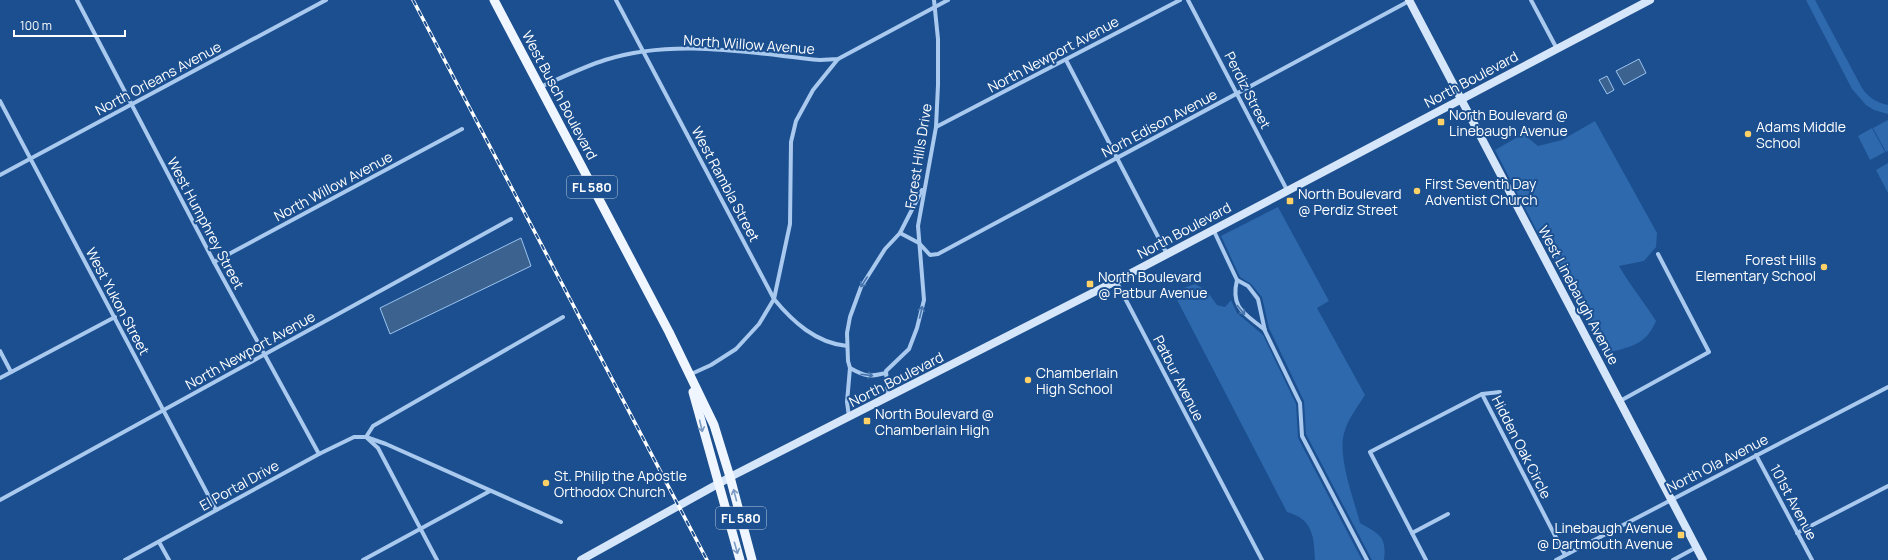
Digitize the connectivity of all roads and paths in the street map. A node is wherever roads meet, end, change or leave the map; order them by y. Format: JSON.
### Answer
{"nodes":[{"id":1,"x":77,"y":0,"type":"edge"},
{"id":2,"x":326,"y":0,"type":"edge"},
{"id":3,"x":494,"y":0,"type":"edge"},
{"id":4,"x":616,"y":0,"type":"edge"},
{"id":5,"x":934,"y":0,"type":"edge"},
{"id":6,"x":948,"y":0,"type":"edge"},
{"id":7,"x":1180,"y":0,"type":"edge"},
{"id":8,"x":1188,"y":0,"type":"edge"},
{"id":9,"x":1410,"y":0,"type":"edge"},
{"id":10,"x":1531,"y":0,"type":"edge"},
{"id":11,"x":1650,"y":0,"type":"edge"},
{"id":12,"x":936,"y":7,"type":"junction"},
{"id":13,"x":1557,"y":49,"type":"junction"},
{"id":14,"x":644,"y":52,"type":"junction"},
{"id":15,"x":838,"y":59,"type":"junction"},
{"id":16,"x":1066,"y":60,"type":"junction"},
{"id":17,"x":540,"y":88,"type":"junction"},
{"id":18,"x":1237,"y":93,"type":"junction"},
{"id":19,"x":1461,"y":99,"type":"junction"},
{"id":20,"x":0,"y":101,"type":"edge"},
{"id":21,"x":131,"y":105,"type":"junction"},
{"id":22,"x":936,"y":127,"type":"junction"},
{"id":23,"x":462,"y":129,"type":"dead end"},
{"id":24,"x":30,"y":158,"type":"junction"},
{"id":25,"x":1117,"y":158,"type":"junction"},
{"id":26,"x":0,"y":175,"type":"edge"},
{"id":27,"x":925,"y":184,"type":"junction"},
{"id":28,"x":1287,"y":190,"type":"junction"},
{"id":29,"x":511,"y":219,"type":"dead end"},
{"id":30,"x":1213,"y":229,"type":"junction"},
{"id":31,"x":900,"y":233,"type":"junction"},
{"id":32,"x":919,"y":243,"type":"junction"},
{"id":33,"x":1167,"y":254,"type":"junction"},
{"id":34,"x":1658,"y":254,"type":"dead end"},
{"id":35,"x":214,"y":262,"type":"junction"},
{"id":36,"x":1237,"y":280,"type":"junction"},
{"id":37,"x":1116,"y":281,"type":"junction"},
{"id":38,"x":774,"y":299,"type":"junction"},
{"id":39,"x":115,"y":317,"type":"junction"},
{"id":40,"x":563,"y":317,"type":"dead end"},
{"id":41,"x":1265,"y":331,"type":"junction"},
{"id":42,"x":847,"y":346,"type":"junction"},
{"id":43,"x":0,"y":351,"type":"edge"},
{"id":44,"x":263,"y":354,"type":"junction"},
{"id":45,"x":850,"y":368,"type":"junction"},
{"id":46,"x":11,"y":372,"type":"junction"},
{"id":47,"x":886,"y":372,"type":"junction"},
{"id":48,"x":689,"y":375,"type":"junction"},
{"id":49,"x":0,"y":378,"type":"edge"},
{"id":50,"x":1888,"y":387,"type":"edge"},
{"id":51,"x":1500,"y":392,"type":"dead end"},
{"id":52,"x":1482,"y":394,"type":"junction"},
{"id":53,"x":888,"y":397,"type":"junction"},
{"id":54,"x":1620,"y":401,"type":"junction"},
{"id":55,"x":163,"y":411,"type":"junction"},
{"id":56,"x":849,"y":417,"type":"junction"},
{"id":57,"x":366,"y":437,"type":"junction"},
{"id":58,"x":319,"y":454,"type":"junction"},
{"id":59,"x":1756,"y":455,"type":"junction"},
{"id":60,"x":730,"y":477,"type":"junction"},
{"id":61,"x":718,"y":484,"type":"junction"},
{"id":62,"x":1888,"y":486,"type":"edge"},
{"id":63,"x":490,"y":491,"type":"junction"},
{"id":64,"x":1671,"y":499,"type":"junction"},
{"id":65,"x":0,"y":500,"type":"edge"},
{"id":66,"x":216,"y":510,"type":"junction"},
{"id":67,"x":1448,"y":514,"type":"dead end"},
{"id":68,"x":562,"y":522,"type":"dead end"},
{"id":69,"x":420,"y":529,"type":"junction"},
{"id":70,"x":1412,"y":533,"type":"junction"},
{"id":71,"x":1797,"y":533,"type":"junction"},
{"id":72,"x":159,"y":542,"type":"junction"},
{"id":73,"x":1697,"y":547,"type":"junction"},
{"id":74,"x":1565,"y":555,"type":"junction"},
{"id":75,"x":125,"y":560,"type":"edge"},
{"id":76,"x":168,"y":560,"type":"edge"},
{"id":77,"x":363,"y":560,"type":"edge"},
{"id":78,"x":437,"y":560,"type":"edge"},
{"id":79,"x":581,"y":560,"type":"edge"},
{"id":80,"x":740,"y":560,"type":"edge"},
{"id":81,"x":752,"y":560,"type":"edge"},
{"id":82,"x":1262,"y":560,"type":"edge"},
{"id":83,"x":1367,"y":560,"type":"edge"},
{"id":84,"x":1426,"y":560,"type":"edge"},
{"id":85,"x":1556,"y":560,"type":"edge"},
{"id":86,"x":1673,"y":560,"type":"edge"},
{"id":87,"x":1703,"y":560,"type":"edge"},
{"id":88,"x":1812,"y":560,"type":"edge"}],
"edges":[{"from":1,"to":21,"type":"street","name":"West Humphrey Street"},
{"from":2,"to":21,"type":"street","name":"North Orleans Avenue"},
{"from":3,"to":17,"type":"main road","name":"West Busch Boulevard","number":"FL 580"},
{"from":4,"to":14,"type":"street","name":"West Rambla Street"},
{"from":5,"to":12,"type":"street","name":"Forest Hills Drive"},
{"from":6,"to":12,"type":"street","name":"North Willow Avenue"},
{"from":7,"to":16,"type":"street","name":"North Newport Avenue"},
{"from":8,"to":18,"type":"street","name":"Perdiz Street"},
{"from":9,"to":18,"type":"street","name":"Norh Edison Avenue"},
{"from":9,"to":19,"type":"street","name":"West Linebaugh Avenue"},
{"from":10,"to":13,"type":"street"},
{"from":11,"to":13,"type":"street","name":"North Boulevard"},
{"from":12,"to":15,"type":"street","name":"North Willow Avenue"},
{"from":12,"to":22,"type":"street","name":"Forest Hills Drive"},
{"from":13,"to":19,"type":"street","name":"North Boulevard"},
{"from":14,"to":15,"type":"street","name":"North Willow Avenue"},
{"from":14,"to":17,"type":"street","name":"North Willow Avenue"},
{"from":14,"to":38,"type":"street","name":"West Rambla Street"},
{"from":15,"to":38,"type":"street"},
{"from":16,"to":22,"type":"street","name":"North Newport Avenue"},
{"from":16,"to":25,"type":"street"},
{"from":17,"to":48,"type":"main road","name":"West Busch Boulevard","number":"FL 580"},
{"from":18,"to":25,"type":"street","name":"Norh Edison Avenue"},
{"from":18,"to":28,"type":"street","name":"Perdiz Street"},
{"from":19,"to":28,"type":"street","name":"North Boulevard"},
{"from":19,"to":54,"type":"street","name":"West Linebaugh Avenue"},
{"from":20,"to":24,"type":"street","name":"West Yukon Street"},
{"from":21,"to":24,"type":"street","name":"North Orleans Avenue"},
{"from":21,"to":35,"type":"street","name":"West Humphrey Street"},
{"from":22,"to":27,"type":"street","name":"Forest Hills Drive"},
{"from":23,"to":35,"type":"street","name":"North Willow Avenue"},
{"from":24,"to":26,"type":"street","name":"North Orleans Avenue"},
{"from":24,"to":39,"type":"street","name":"West Yukon Street"},
{"from":25,"to":32,"type":"street","name":"Norh Edison Avenue"},
{"from":25,"to":33,"type":"street"},
{"from":27,"to":31,"type":"street"},
{"from":27,"to":32,"type":"street","name":"Forest Hills Drive"},
{"from":28,"to":30,"type":"street","name":"North Boulevard"},
{"from":29,"to":44,"type":"street","name":"North Newport Avenue"},
{"from":30,"to":33,"type":"street","name":"North Boulevard"},
{"from":30,"to":36,"type":"street"},
{"from":31,"to":32,"type":"street"},
{"from":31,"to":42,"type":"street","one_way":true},
{"from":47,"to":32,"type":"street","name":"Forest Hills Drive","one_way":true},
{"from":33,"to":37,"type":"street","name":"North Boulevard"},
{"from":34,"to":54,"type":"street"},
{"from":35,"to":44,"type":"street","name":"West Humphrey Street"},
{"from":36,"to":41,"type":"street"},
{"from":36,"to":41,"type":"street","one_way":true},
{"from":37,"to":53,"type":"street","name":"North Boulevard"},
{"from":37,"to":82,"type":"street","name":"Patbur Avenue"},
{"from":38,"to":42,"type":"street","name":"West Rambla Street"},
{"from":38,"to":48,"type":"street"},
{"from":39,"to":46,"type":"street"},
{"from":39,"to":55,"type":"street","name":"West Yukon Street"},
{"from":40,"to":57,"type":"street"},
{"from":41,"to":83,"type":"street"},
{"from":42,"to":45,"type":"street"},
{"from":43,"to":46,"type":"street"},
{"from":44,"to":55,"type":"street","name":"North Newport Avenue"},
{"from":44,"to":58,"type":"street","name":"West Humphrey Street"},
{"from":45,"to":47,"type":"street","one_way":true},
{"from":45,"to":56,"type":"street"},
{"from":46,"to":49,"type":"street"},
{"from":47,"to":53,"type":"street"},
{"from":48,"to":60,"type":"main road","name":"West Busch Boulevard","number":"FL 580"},
{"from":48,"to":61,"type":"main road","name":"West Busch Boulevard","number":"FL 580","one_way":true},
{"from":50,"to":59,"type":"street","name":"North Ola Avenue"},
{"from":51,"to":52,"type":"street"},
{"from":52,"to":70,"type":"street","name":"Hidden Oak Circle"},
{"from":52,"to":74,"type":"street","name":"Hidden Oak Circle"},
{"from":53,"to":56,"type":"street","name":"North Boulevard"},
{"from":54,"to":64,"type":"street","name":"West Linebaugh Avenue"},
{"from":55,"to":65,"type":"street","name":"North Newport Avenue"},
{"from":55,"to":66,"type":"street","name":"West Yukon Street"},
{"from":56,"to":60,"type":"street","name":"North Boulevard"},
{"from":57,"to":58,"type":"street","name":"El Portal Drive"},
{"from":57,"to":63,"type":"street"},
{"from":57,"to":69,"type":"street"},
{"from":58,"to":66,"type":"street","name":"El Portal Drive"},
{"from":59,"to":64,"type":"street","name":"North Ola Avenue"},
{"from":59,"to":71,"type":"street","name":"101st Avenue"},
{"from":60,"to":61,"type":"street","name":"North Boulevard"},
{"from":81,"to":60,"type":"main road","name":"West Busch Boulevard","number":"FL 580","one_way":true},
{"from":61,"to":79,"type":"street","name":"North Boulevard"},
{"from":61,"to":80,"type":"main road","name":"West Busch Boulevard","number":"FL 580","one_way":true},
{"from":62,"to":71,"type":"street"},
{"from":63,"to":68,"type":"street"},
{"from":63,"to":69,"type":"street"},
{"from":64,"to":73,"type":"street","name":"West Linebaugh Avenue"},
{"from":64,"to":74,"type":"street","name":"North Ola Avenue"},
{"from":66,"to":72,"type":"street","name":"El Portal Drive"},
{"from":67,"to":70,"type":"street"},
{"from":69,"to":77,"type":"street"},
{"from":69,"to":78,"type":"street"},
{"from":70,"to":84,"type":"street","name":"Hidden Oak Circle"},
{"from":71,"to":88,"type":"street","name":"101st Avenue"},
{"from":72,"to":75,"type":"street","name":"El Portal Drive"},
{"from":72,"to":76,"type":"street"},
{"from":73,"to":86,"type":"street"},
{"from":73,"to":87,"type":"street","name":"West Linebaugh Avenue"},
{"from":74,"to":85,"type":"street","name":"North Ola Avenue"}]}
